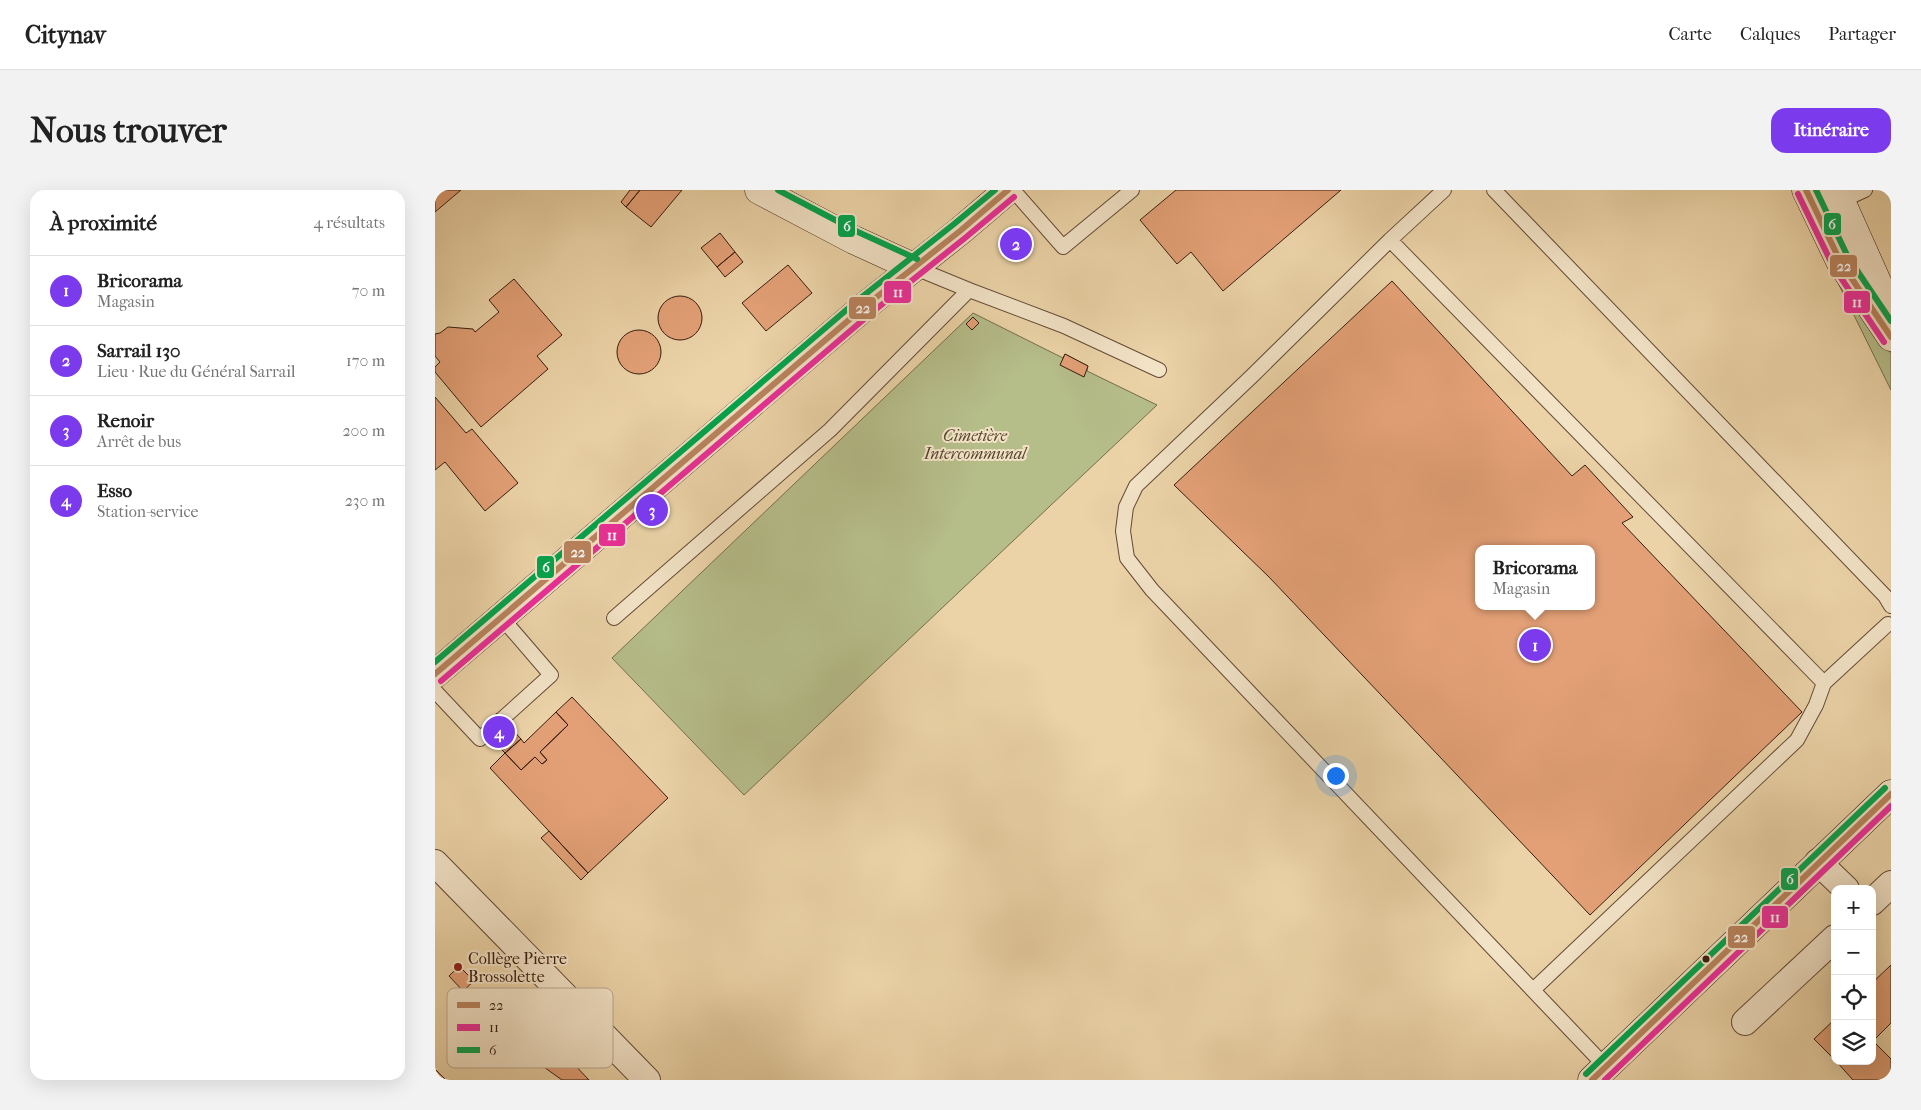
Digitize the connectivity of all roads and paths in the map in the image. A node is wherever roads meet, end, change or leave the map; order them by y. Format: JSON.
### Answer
{"nodes":[{"id":1,"x":759,"y":190,"type":"edge"},
{"id":2,"x":1008,"y":190,"type":"edge"},
{"id":3,"x":1013,"y":190,"type":"edge"},
{"id":4,"x":1132,"y":190,"type":"edge"},
{"id":5,"x":1444,"y":190,"type":"edge"},
{"id":6,"x":1494,"y":190,"type":"edge"},
{"id":7,"x":1806,"y":190,"type":"edge"},
{"id":8,"x":1840,"y":193,"type":"edge"},
{"id":9,"x":1390,"y":240,"type":"junction"},
{"id":10,"x":913,"y":267,"type":"junction"},
{"id":11,"x":969,"y":290,"type":"junction"},
{"id":12,"x":1891,"y":313,"type":"edge"},
{"id":13,"x":1891,"y":338,"type":"edge"},
{"id":14,"x":1159,"y":370,"type":"dead end"},
{"id":15,"x":1891,"y":606,"type":"edge"},
{"id":16,"x":501,"y":618,"type":"junction"},
{"id":17,"x":613,"y":618,"type":"dead end"},
{"id":18,"x":1890,"y":623,"type":"edge"},
{"id":19,"x":435,"y":674,"type":"edge"},
{"id":20,"x":1824,"y":683,"type":"junction"},
{"id":21,"x":435,"y":691,"type":"edge"},
{"id":22,"x":1891,"y":794,"type":"edge"},
{"id":23,"x":1818,"y":862,"type":"junction"},
{"id":24,"x":435,"y":863,"type":"edge"},
{"id":25,"x":1891,"y":884,"type":"edge"},
{"id":26,"x":1841,"y":885,"type":"edge"},
{"id":27,"x":1876,"y":898,"type":"edge"},
{"id":28,"x":1831,"y":942,"type":"edge"},
{"id":29,"x":557,"y":988,"type":"edge"},
{"id":30,"x":1533,"y":990,"type":"junction"},
{"id":31,"x":1745,"y":1022,"type":"dead end"},
{"id":32,"x":613,"y":1045,"type":"edge"},
{"id":33,"x":1599,"y":1073,"type":"edge"},
{"id":34,"x":647,"y":1080,"type":"edge"}],
"edges":[{"from":1,"to":10,"type":"street"},
{"from":2,"to":10,"type":"street"},
{"from":3,"to":4,"type":"lane"},
{"from":5,"to":9,"type":"lane"},
{"from":6,"to":15,"type":"lane"},
{"from":7,"to":13,"type":"street"},
{"from":8,"to":12,"type":"street"},
{"from":9,"to":20,"type":"lane"},
{"from":9,"to":30,"type":"lane"},
{"from":10,"to":11,"type":"lane"},
{"from":10,"to":16,"type":"street"},
{"from":11,"to":14,"type":"lane"},
{"from":11,"to":17,"type":"lane"},
{"from":16,"to":19,"type":"street"},
{"from":16,"to":21,"type":"lane"},
{"from":18,"to":20,"type":"lane"},
{"from":20,"to":30,"type":"lane"},
{"from":22,"to":23,"type":"street"},
{"from":23,"to":26,"type":"street"},
{"from":23,"to":33,"type":"street"},
{"from":24,"to":29,"type":"street"},
{"from":25,"to":27,"type":"street"},
{"from":28,"to":31,"type":"street"},
{"from":30,"to":33,"type":"lane"},
{"from":32,"to":34,"type":"street"}]}
